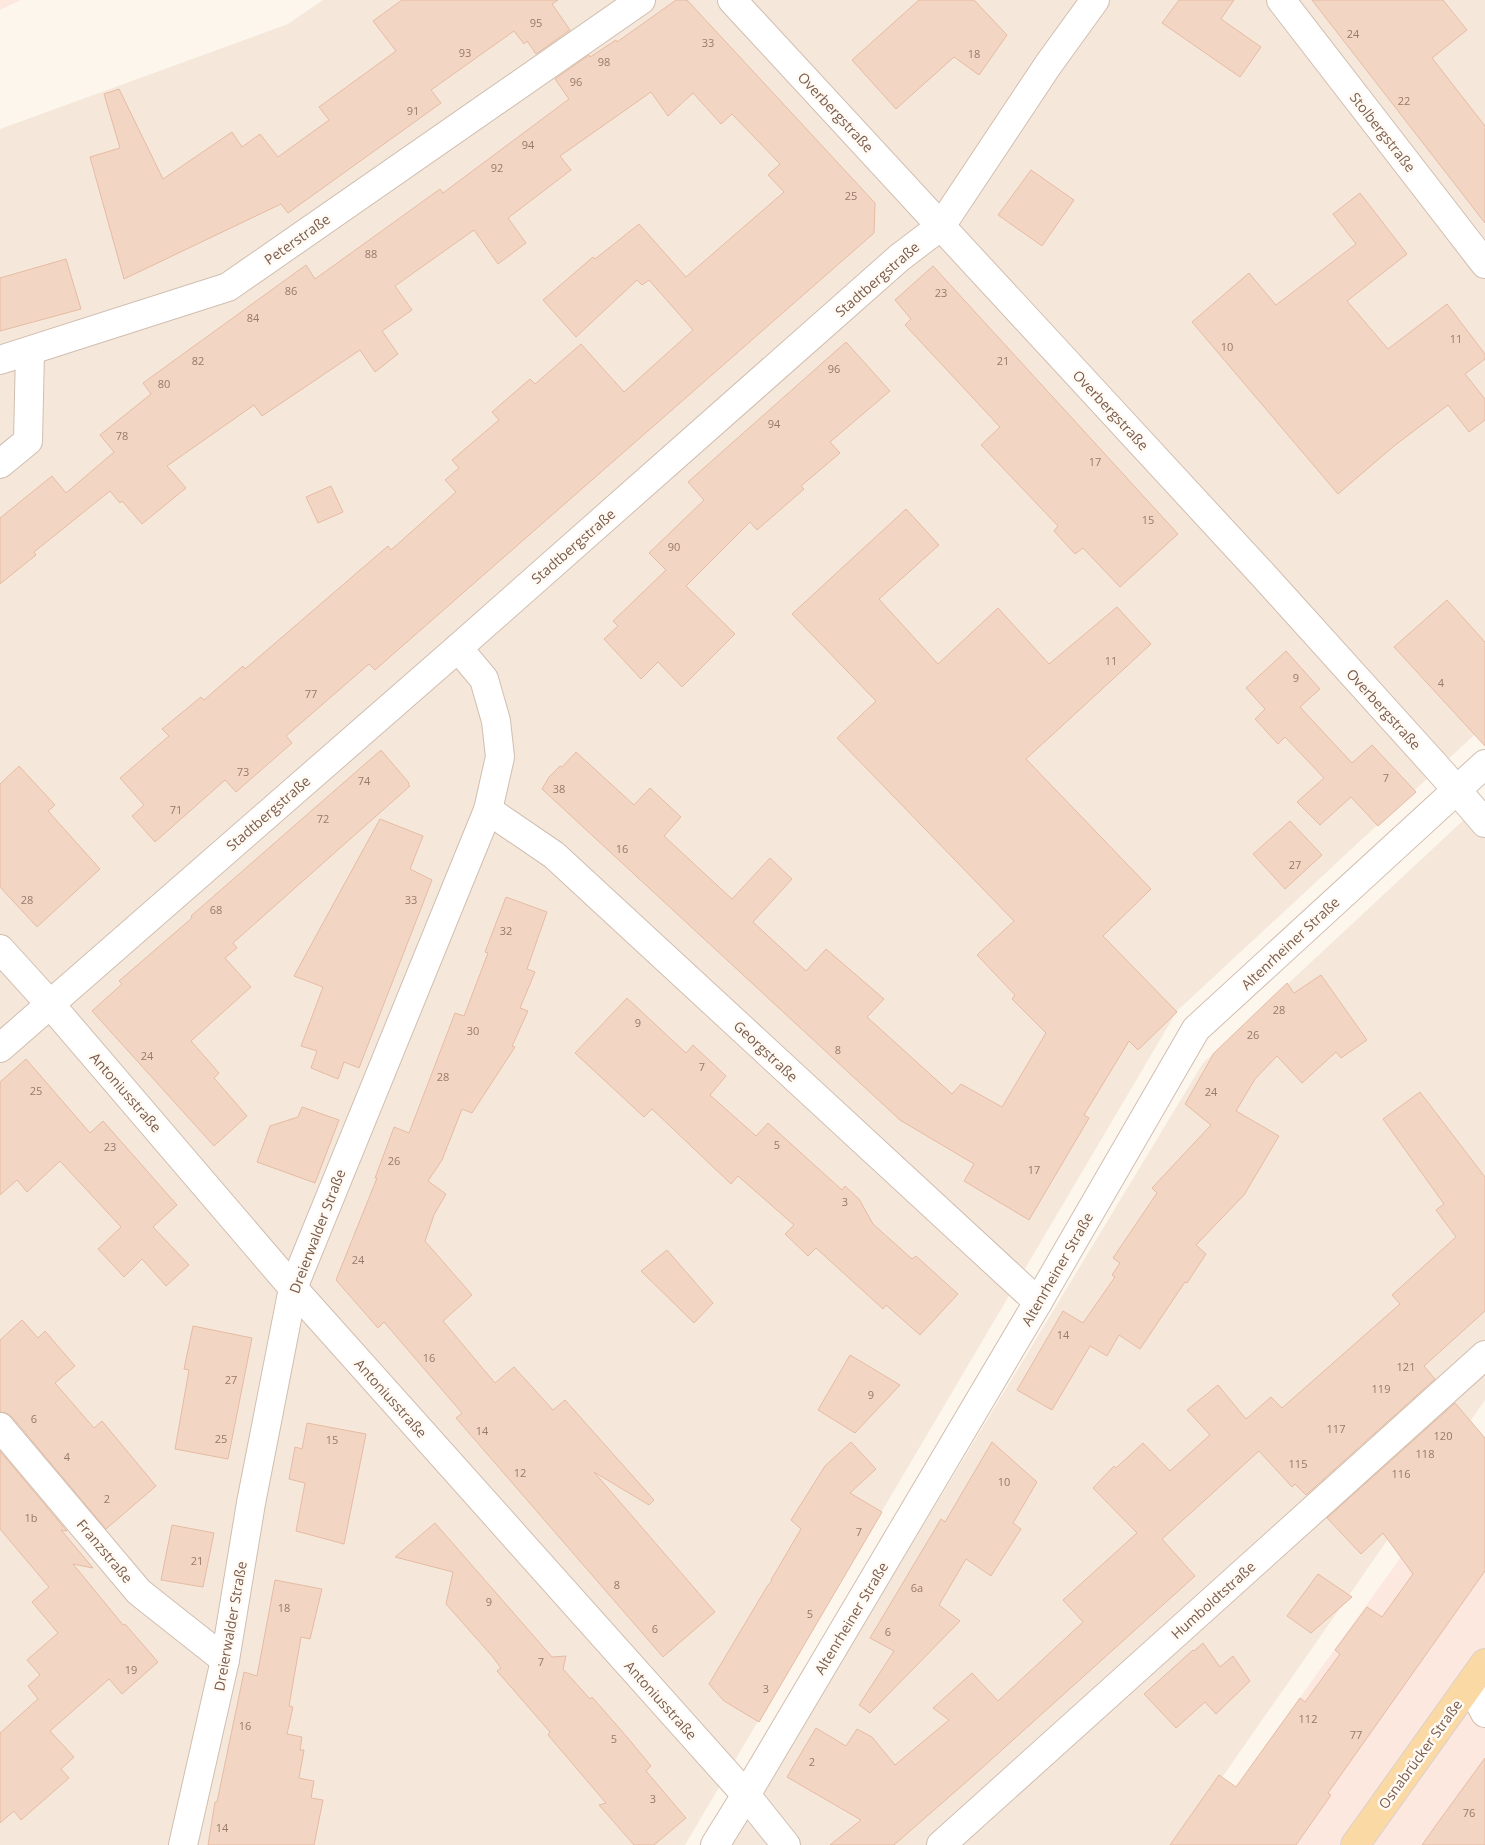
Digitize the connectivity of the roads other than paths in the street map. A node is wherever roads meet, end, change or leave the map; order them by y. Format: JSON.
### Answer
{"nodes":[{"id":1,"x":641,"y":0,"type":"edge"},
{"id":2,"x":732,"y":0,"type":"edge"},
{"id":3,"x":1095,"y":0,"type":"edge"},
{"id":4,"x":1281,"y":0,"type":"edge"},
{"id":5,"x":941,"y":226,"type":"junction"},
{"id":6,"x":1485,"y":264,"type":"edge"},
{"id":7,"x":30,"y":352,"type":"junction"},
{"id":8,"x":0,"y":360,"type":"edge"},
{"id":9,"x":0,"y":464,"type":"edge"},
{"id":10,"x":458,"y":648,"type":"junction"},
{"id":11,"x":1485,"y":764,"type":"edge"},
{"id":12,"x":1457,"y":790,"type":"junction"},
{"id":13,"x":488,"y":810,"type":"junction"},
{"id":14,"x":1485,"y":823,"type":"edge"},
{"id":15,"x":0,"y":948,"type":"edge"},
{"id":16,"x":50,"y":1004,"type":"junction"},
{"id":17,"x":0,"y":1048,"type":"edge"},
{"id":18,"x":293,"y":1288,"type":"junction"},
{"id":19,"x":1038,"y":1302,"type":"junction"},
{"id":20,"x":1485,"y":1356,"type":"edge"},
{"id":21,"x":0,"y":1427,"type":"edge"},
{"id":22,"x":224,"y":1660,"type":"junction"},
{"id":23,"x":1485,"y":1663,"type":"edge"},
{"id":24,"x":1470,"y":1685,"type":"junction"},
{"id":25,"x":1485,"y":1713,"type":"edge"},
{"id":26,"x":746,"y":1795,"type":"junction"},
{"id":27,"x":183,"y":1845,"type":"edge"},
{"id":28,"x":715,"y":1845,"type":"edge"},
{"id":29,"x":786,"y":1845,"type":"edge"},
{"id":30,"x":941,"y":1845,"type":"edge"},
{"id":31,"x":1355,"y":1845,"type":"edge"}],
"edges":[{"from":1,"to":7,"type":"street","name":"Peterstraße"},
{"from":2,"to":5,"type":"street","name":"Overbergstraße"},
{"from":3,"to":5,"type":"street","name":"Stadtbergstraße"},
{"from":4,"to":6,"type":"street","name":"Stolbergstraße"},
{"from":5,"to":10,"type":"street","name":"Stadtbergstraße"},
{"from":5,"to":12,"type":"street","name":"Overbergstraße"},
{"from":7,"to":8,"type":"street","name":"Peterstraße"},
{"from":7,"to":9,"type":"street"},
{"from":10,"to":13,"type":"street","name":"Dreierwalder Straße"},
{"from":10,"to":16,"type":"street","name":"Stadtbergstraße"},
{"from":11,"to":12,"type":"street","name":"Altenrheiner Straße"},
{"from":12,"to":14,"type":"street","name":"Overbergstraße"},
{"from":12,"to":19,"type":"street","name":"Altenrheiner Straße"},
{"from":13,"to":18,"type":"street","name":"Dreierwalder Straße"},
{"from":13,"to":19,"type":"street","name":"Georgstraße"},
{"from":15,"to":16,"type":"street","name":"Antoniusstraße"},
{"from":16,"to":17,"type":"street","name":"Stadtbergstraße"},
{"from":16,"to":18,"type":"street","name":"Antoniusstraße"},
{"from":18,"to":22,"type":"street","name":"Dreierwalder Straße"},
{"from":18,"to":26,"type":"street","name":"Antoniusstraße"},
{"from":19,"to":26,"type":"street","name":"Altenrheiner Straße"},
{"from":20,"to":30,"type":"street","name":"Humboldtstraße"},
{"from":21,"to":22,"type":"street","name":"Franzstraße"},
{"from":22,"to":27,"type":"street","name":"Dreierwalder Straße"},
{"from":23,"to":24,"type":"main road","name":"Osnabrücker Straße"},
{"from":24,"to":25,"type":"street"},
{"from":24,"to":31,"type":"main road","name":"Osnabrücker Straße"},
{"from":26,"to":28,"type":"street","name":"Altenrheiner Straße"},
{"from":26,"to":29,"type":"street","name":"Antoniusstraße"}]}
